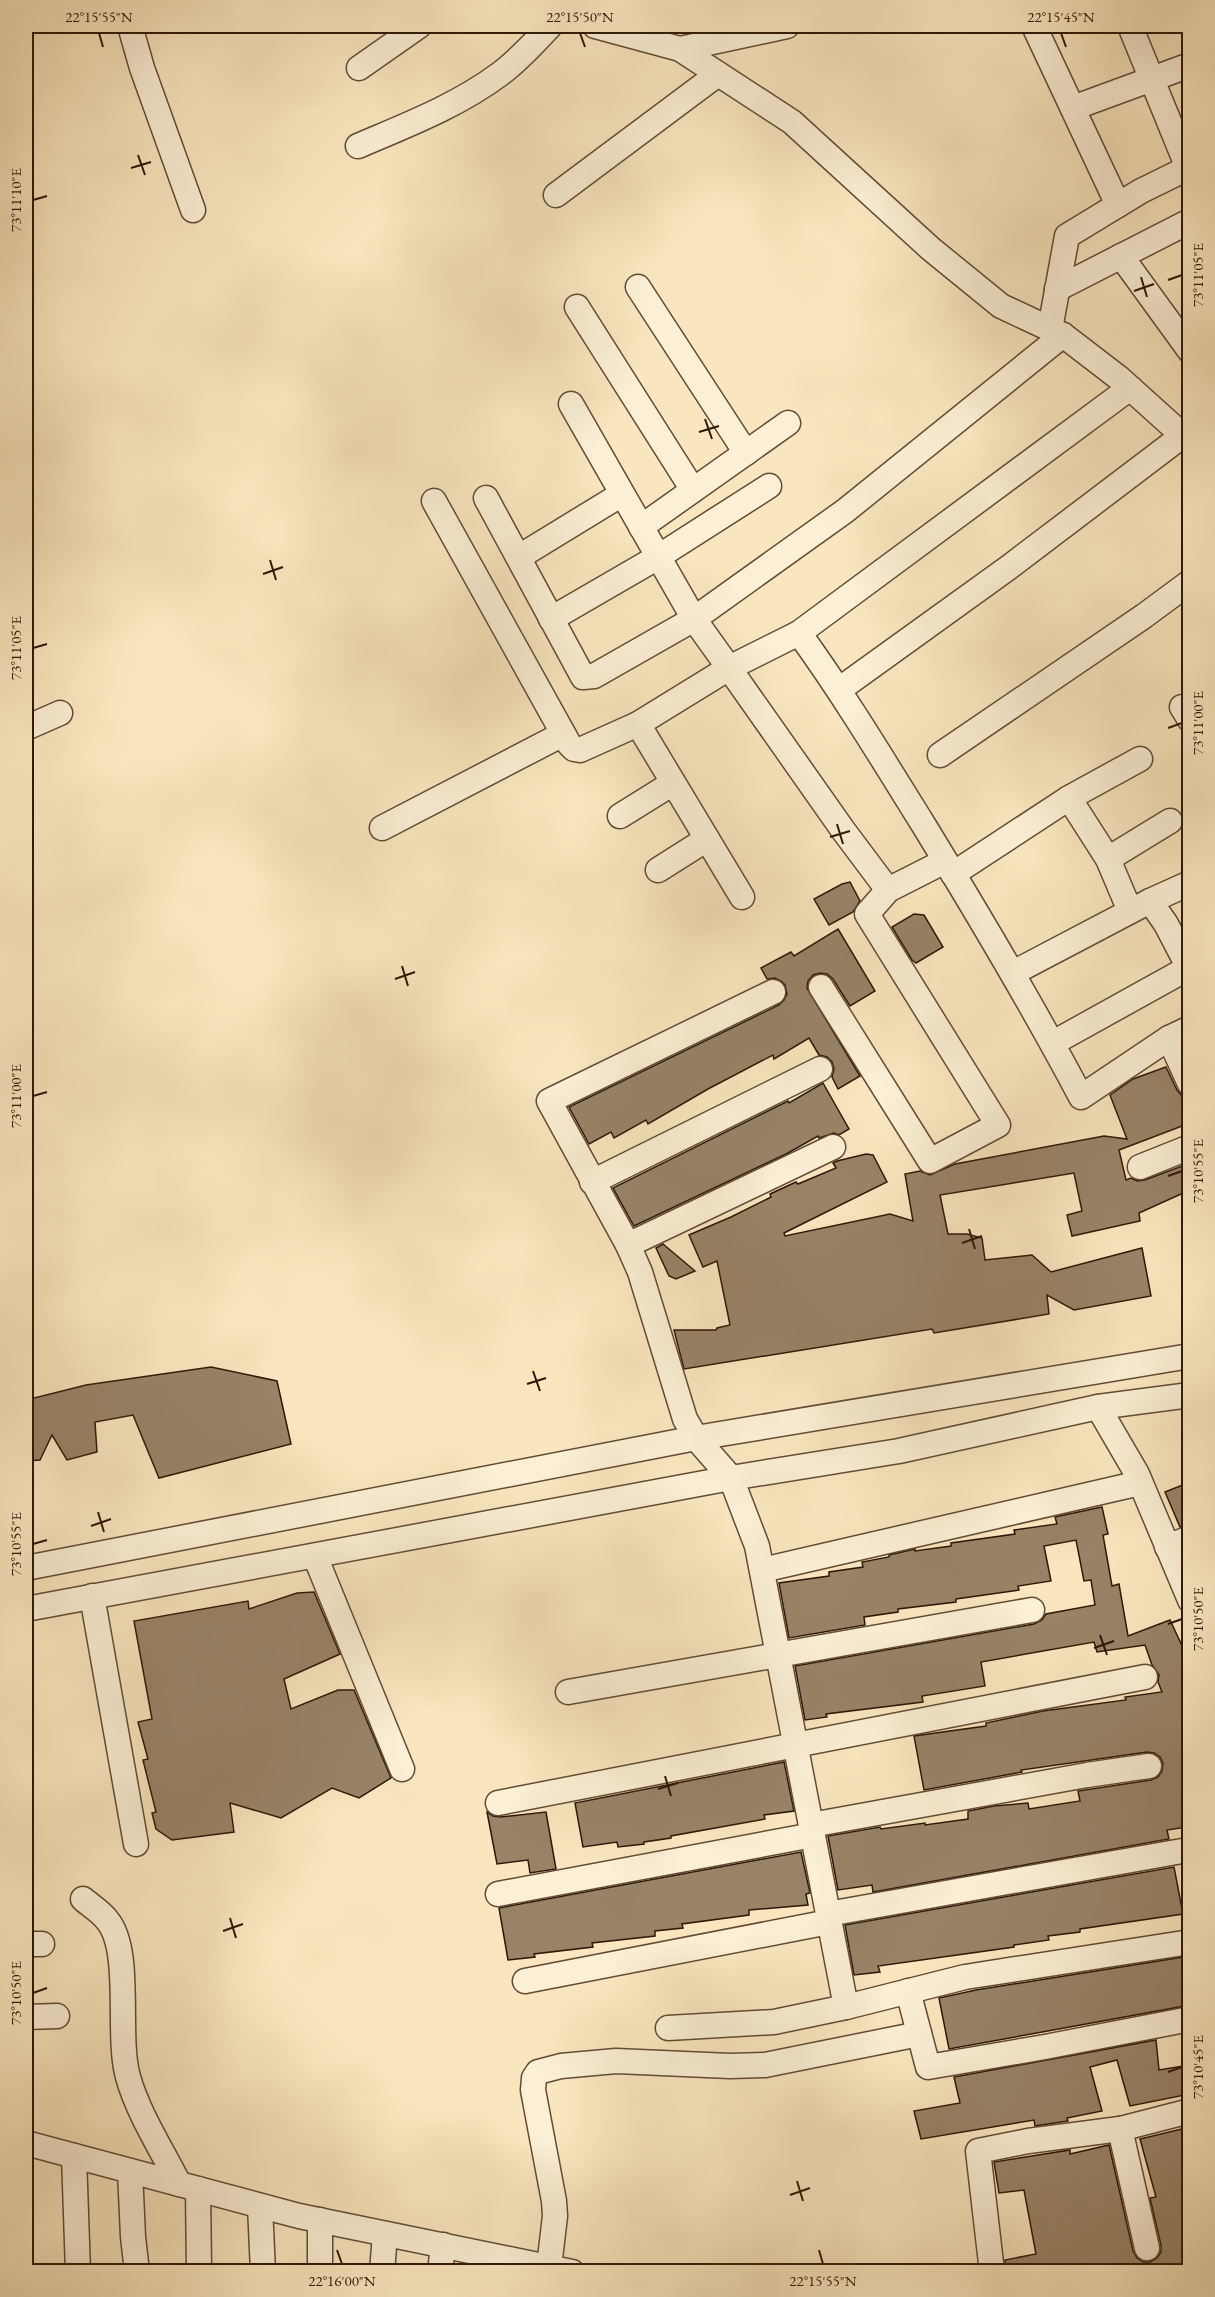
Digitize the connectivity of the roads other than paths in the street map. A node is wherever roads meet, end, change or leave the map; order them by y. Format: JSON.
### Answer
{"nodes":[{"id":1,"x":130,"y":26,"type":"edge"},
{"id":2,"x":419,"y":26,"type":"edge"},
{"id":3,"x":550,"y":26,"type":"edge"},
{"id":4,"x":595,"y":26,"type":"edge"},
{"id":5,"x":787,"y":26,"type":"edge"},
{"id":6,"x":1034,"y":26,"type":"edge"},
{"id":7,"x":1130,"y":26,"type":"edge"},
{"id":8,"x":624,"y":30,"type":"edge"},
{"id":9,"x":680,"y":49,"type":"junction"},
{"id":10,"x":1190,"y":64,"type":"edge"},
{"id":11,"x":359,"y":68,"type":"dead end"},
{"id":12,"x":718,"y":74,"type":"junction"},
{"id":13,"x":1152,"y":79,"type":"junction"},
{"id":14,"x":1073,"y":108,"type":"junction"},
{"id":15,"x":358,"y":146,"type":"dead end"},
{"id":16,"x":1189,"y":168,"type":"edge"},
{"id":17,"x":556,"y":195,"type":"dead end"},
{"id":18,"x":1118,"y":205,"type":"junction"},
{"id":19,"x":193,"y":210,"type":"dead end"},
{"id":20,"x":1190,"y":221,"type":"edge"},
{"id":21,"x":1121,"y":256,"type":"junction"},
{"id":22,"x":638,"y":288,"type":"dead end"},
{"id":23,"x":1057,"y":289,"type":"junction"},
{"id":24,"x":577,"y":307,"type":"dead end"},
{"id":25,"x":1057,"y":332,"type":"junction"},
{"id":26,"x":1190,"y":351,"type":"edge"},
{"id":27,"x":1130,"y":388,"type":"junction"},
{"id":28,"x":571,"y":404,"type":"dead end"},
{"id":29,"x":788,"y":423,"type":"dead end"},
{"id":30,"x":1186,"y":439,"type":"edge"},
{"id":31,"x":746,"y":453,"type":"junction"},
{"id":32,"x":769,"y":486,"type":"dead end"},
{"id":33,"x":693,"y":490,"type":"junction"},
{"id":34,"x":622,"y":494,"type":"junction"},
{"id":35,"x":486,"y":498,"type":"dead end"},
{"id":36,"x":434,"y":501,"type":"dead end"},
{"id":37,"x":641,"y":527,"type":"junction"},
{"id":38,"x":519,"y":557,"type":"junction"},
{"id":39,"x":658,"y":558,"type":"junction"},
{"id":40,"x":1190,"y":582,"type":"edge"},
{"id":41,"x":551,"y":618,"type":"junction"},
{"id":42,"x":694,"y":619,"type":"junction"},
{"id":43,"x":799,"y":633,"type":"junction"},
{"id":44,"x":729,"y":669,"type":"junction"},
{"id":45,"x":840,"y":689,"type":"junction"},
{"id":46,"x":60,"y":713,"type":"dead end"},
{"id":47,"x":638,"y":724,"type":"junction"},
{"id":48,"x":26,"y":729,"type":"edge"},
{"id":49,"x":563,"y":734,"type":"junction"},
{"id":50,"x":940,"y":755,"type":"dead end"},
{"id":51,"x":1140,"y":759,"type":"dead end"},
{"id":52,"x":673,"y":783,"type":"junction"},
{"id":53,"x":1069,"y":798,"type":"junction"},
{"id":54,"x":620,"y":816,"type":"dead end"},
{"id":55,"x":1170,"y":821,"type":"dead end"},
{"id":56,"x":382,"y":828,"type":"dead end"},
{"id":57,"x":707,"y":839,"type":"junction"},
{"id":58,"x":1108,"y":859,"type":"junction"},
{"id":59,"x":949,"y":867,"type":"junction"},
{"id":60,"x":658,"y":870,"type":"dead end"},
{"id":61,"x":1190,"y":883,"type":"edge"},
{"id":62,"x":888,"y":890,"type":"junction"},
{"id":63,"x":742,"y":897,"type":"dead end"},
{"id":64,"x":1140,"y":906,"type":"junction"},
{"id":65,"x":1189,"y":969,"type":"edge"},
{"id":66,"x":1013,"y":973,"type":"junction"},
{"id":67,"x":822,"y":987,"type":"dead end"},
{"id":68,"x":773,"y":992,"type":"dead end"},
{"id":69,"x":1179,"y":1033,"type":"edge"},
{"id":70,"x":1053,"y":1044,"type":"junction"},
{"id":71,"x":820,"y":1069,"type":"dead end"},
{"id":72,"x":1190,"y":1084,"type":"edge"},
{"id":73,"x":834,"y":1147,"type":"dead end"},
{"id":74,"x":1190,"y":1147,"type":"edge"},
{"id":75,"x":1140,"y":1167,"type":"dead end"},
{"id":76,"x":592,"y":1182,"type":"junction"},
{"id":77,"x":628,"y":1245,"type":"junction"},
{"id":78,"x":1190,"y":1356,"type":"edge"},
{"id":79,"x":1190,"y":1395,"type":"edge"},
{"id":80,"x":1098,"y":1407,"type":"junction"},
{"id":81,"x":696,"y":1437,"type":"junction"},
{"id":82,"x":731,"y":1478,"type":"junction"},
{"id":83,"x":1140,"y":1483,"type":"junction"},
{"id":84,"x":1190,"y":1539,"type":"edge"},
{"id":85,"x":1167,"y":1547,"type":"junction"},
{"id":86,"x":315,"y":1556,"type":"junction"},
{"id":87,"x":26,"y":1568,"type":"edge"},
{"id":88,"x":762,"y":1570,"type":"junction"},
{"id":89,"x":92,"y":1596,"type":"junction"},
{"id":90,"x":1190,"y":1600,"type":"edge"},
{"id":91,"x":26,"y":1608,"type":"edge"},
{"id":92,"x":1032,"y":1610,"type":"dead end"},
{"id":93,"x":778,"y":1656,"type":"junction"},
{"id":94,"x":1145,"y":1677,"type":"dead end"},
{"id":95,"x":568,"y":1692,"type":"dead end"},
{"id":96,"x":795,"y":1744,"type":"junction"},
{"id":97,"x":1149,"y":1766,"type":"dead end"},
{"id":98,"x":402,"y":1769,"type":"dead end"},
{"id":99,"x":498,"y":1803,"type":"dead end"},
{"id":100,"x":812,"y":1830,"type":"junction"},
{"id":101,"x":136,"y":1844,"type":"dead end"},
{"id":102,"x":1182,"y":1851,"type":"dead end"},
{"id":103,"x":498,"y":1894,"type":"dead end"},
{"id":104,"x":83,"y":1899,"type":"dead end"},
{"id":105,"x":829,"y":1918,"type":"junction"},
{"id":106,"x":1190,"y":1942,"type":"edge"},
{"id":107,"x":525,"y":1981,"type":"dead end"},
{"id":108,"x":908,"y":1991,"type":"junction"},
{"id":109,"x":846,"y":2007,"type":"junction"},
{"id":110,"x":57,"y":2016,"type":"dead end"},
{"id":111,"x":26,"y":2017,"type":"edge"},
{"id":112,"x":1190,"y":2019,"type":"edge"},
{"id":113,"x":668,"y":2028,"type":"dead end"},
{"id":114,"x":919,"y":2034,"type":"junction"},
{"id":115,"x":1190,"y":2111,"type":"edge"},
{"id":116,"x":1120,"y":2129,"type":"junction"},
{"id":117,"x":26,"y":2143,"type":"edge"},
{"id":118,"x":74,"y":2156,"type":"junction"},
{"id":119,"x":130,"y":2171,"type":"junction"},
{"id":120,"x":188,"y":2187,"type":"junction"},
{"id":121,"x":260,"y":2206,"type":"junction"},
{"id":122,"x":320,"y":2220,"type":"junction"},
{"id":123,"x":385,"y":2234,"type":"junction"},
{"id":124,"x":443,"y":2246,"type":"junction"},
{"id":125,"x":1147,"y":2248,"type":"dead end"},
{"id":126,"x":549,"y":2267,"type":"junction"},
{"id":127,"x":77,"y":2271,"type":"edge"},
{"id":128,"x":137,"y":2271,"type":"edge"},
{"id":129,"x":199,"y":2271,"type":"edge"},
{"id":130,"x":263,"y":2271,"type":"edge"},
{"id":131,"x":320,"y":2271,"type":"edge"},
{"id":132,"x":382,"y":2271,"type":"edge"},
{"id":133,"x":440,"y":2271,"type":"edge"},
{"id":134,"x":572,"y":2271,"type":"edge"},
{"id":135,"x":992,"y":2271,"type":"edge"}],
"edges":[{"from":1,"to":19,"type":"street"},
{"from":2,"to":11,"type":"street"},
{"from":3,"to":15,"type":"street"},
{"from":4,"to":8,"type":"street"},
{"from":5,"to":9,"type":"street"},
{"from":6,"to":14,"type":"street"},
{"from":7,"to":13,"type":"street"},
{"from":8,"to":9,"type":"street"},
{"from":9,"to":12,"type":"street"},
{"from":10,"to":13,"type":"street"},
{"from":12,"to":17,"type":"street"},
{"from":12,"to":25,"type":"street"},
{"from":13,"to":14,"type":"street"},
{"from":13,"to":16,"type":"street"},
{"from":14,"to":18,"type":"street"},
{"from":16,"to":18,"type":"street"},
{"from":18,"to":23,"type":"street"},
{"from":20,"to":21,"type":"street"},
{"from":21,"to":23,"type":"street"},
{"from":21,"to":26,"type":"street"},
{"from":22,"to":31,"type":"street"},
{"from":23,"to":25,"type":"street"},
{"from":24,"to":33,"type":"street"},
{"from":25,"to":27,"type":"street"},
{"from":25,"to":42,"type":"street"},
{"from":27,"to":30,"type":"street"},
{"from":27,"to":43,"type":"street"},
{"from":28,"to":34,"type":"street"},
{"from":29,"to":31,"type":"street"},
{"from":30,"to":45,"type":"street"},
{"from":31,"to":33,"type":"street"},
{"from":32,"to":39,"type":"street"},
{"from":33,"to":37,"type":"street"},
{"from":34,"to":37,"type":"street"},
{"from":34,"to":38,"type":"street"},
{"from":35,"to":38,"type":"street"},
{"from":36,"to":49,"type":"street"},
{"from":37,"to":39,"type":"street"},
{"from":38,"to":41,"type":"street"},
{"from":39,"to":41,"type":"street"},
{"from":39,"to":42,"type":"street"},
{"from":40,"to":50,"type":"street"},
{"from":41,"to":42,"type":"street"},
{"from":42,"to":44,"type":"street"},
{"from":43,"to":44,"type":"street"},
{"from":43,"to":45,"type":"street"},
{"from":44,"to":47,"type":"street"},
{"from":44,"to":62,"type":"street"},
{"from":45,"to":59,"type":"street"},
{"from":46,"to":48,"type":"street"},
{"from":47,"to":49,"type":"street"},
{"from":47,"to":52,"type":"street"},
{"from":49,"to":56,"type":"street"},
{"from":51,"to":53,"type":"street"},
{"from":52,"to":54,"type":"street"},
{"from":52,"to":57,"type":"street"},
{"from":53,"to":58,"type":"street"},
{"from":53,"to":59,"type":"street"},
{"from":55,"to":58,"type":"street"},
{"from":57,"to":60,"type":"street"},
{"from":57,"to":63,"type":"street"},
{"from":58,"to":64,"type":"street"},
{"from":59,"to":62,"type":"street"},
{"from":59,"to":66,"type":"street"},
{"from":61,"to":64,"type":"street"},
{"from":62,"to":67,"type":"street"},
{"from":64,"to":65,"type":"street"},
{"from":64,"to":66,"type":"street"},
{"from":65,"to":70,"type":"street"},
{"from":66,"to":70,"type":"street"},
{"from":68,"to":76,"type":"street"},
{"from":69,"to":70,"type":"street"},
{"from":69,"to":72,"type":"street"},
{"from":71,"to":76,"type":"street"},
{"from":73,"to":77,"type":"street"},
{"from":74,"to":75,"type":"street"},
{"from":76,"to":77,"type":"street"},
{"from":77,"to":81,"type":"street"},
{"from":78,"to":81,"type":"street"},
{"from":79,"to":80,"type":"street"},
{"from":80,"to":82,"type":"street"},
{"from":80,"to":83,"type":"street"},
{"from":81,"to":82,"type":"street"},
{"from":81,"to":87,"type":"street"},
{"from":82,"to":86,"type":"street"},
{"from":82,"to":88,"type":"street"},
{"from":83,"to":85,"type":"street"},
{"from":83,"to":88,"type":"street"},
{"from":84,"to":85,"type":"street"},
{"from":85,"to":90,"type":"street"},
{"from":86,"to":89,"type":"street"},
{"from":86,"to":98,"type":"street"},
{"from":88,"to":93,"type":"street"},
{"from":89,"to":91,"type":"street"},
{"from":89,"to":101,"type":"street"},
{"from":92,"to":93,"type":"street"},
{"from":93,"to":95,"type":"street"},
{"from":93,"to":96,"type":"street"},
{"from":94,"to":96,"type":"street"},
{"from":96,"to":99,"type":"street"},
{"from":96,"to":100,"type":"street"},
{"from":97,"to":100,"type":"street"},
{"from":100,"to":103,"type":"street"},
{"from":100,"to":105,"type":"street"},
{"from":102,"to":105,"type":"street"},
{"from":104,"to":120,"type":"street"},
{"from":105,"to":107,"type":"street"},
{"from":105,"to":109,"type":"street"},
{"from":106,"to":108,"type":"street"},
{"from":108,"to":109,"type":"street"},
{"from":108,"to":114,"type":"street"},
{"from":109,"to":113,"type":"street"},
{"from":110,"to":111,"type":"street"},
{"from":112,"to":114,"type":"street"},
{"from":114,"to":126,"type":"street"},
{"from":115,"to":116,"type":"street"},
{"from":116,"to":125,"type":"street"},
{"from":116,"to":135,"type":"street"},
{"from":117,"to":118,"type":"street"},
{"from":118,"to":119,"type":"street"},
{"from":118,"to":127,"type":"street"},
{"from":119,"to":120,"type":"street"},
{"from":119,"to":128,"type":"street"},
{"from":120,"to":121,"type":"street"},
{"from":120,"to":129,"type":"street"},
{"from":121,"to":122,"type":"street"},
{"from":121,"to":130,"type":"street"},
{"from":122,"to":123,"type":"street"},
{"from":122,"to":131,"type":"street"},
{"from":123,"to":124,"type":"street"},
{"from":123,"to":132,"type":"street"},
{"from":124,"to":126,"type":"street"},
{"from":124,"to":133,"type":"street"},
{"from":126,"to":134,"type":"street"}]}
